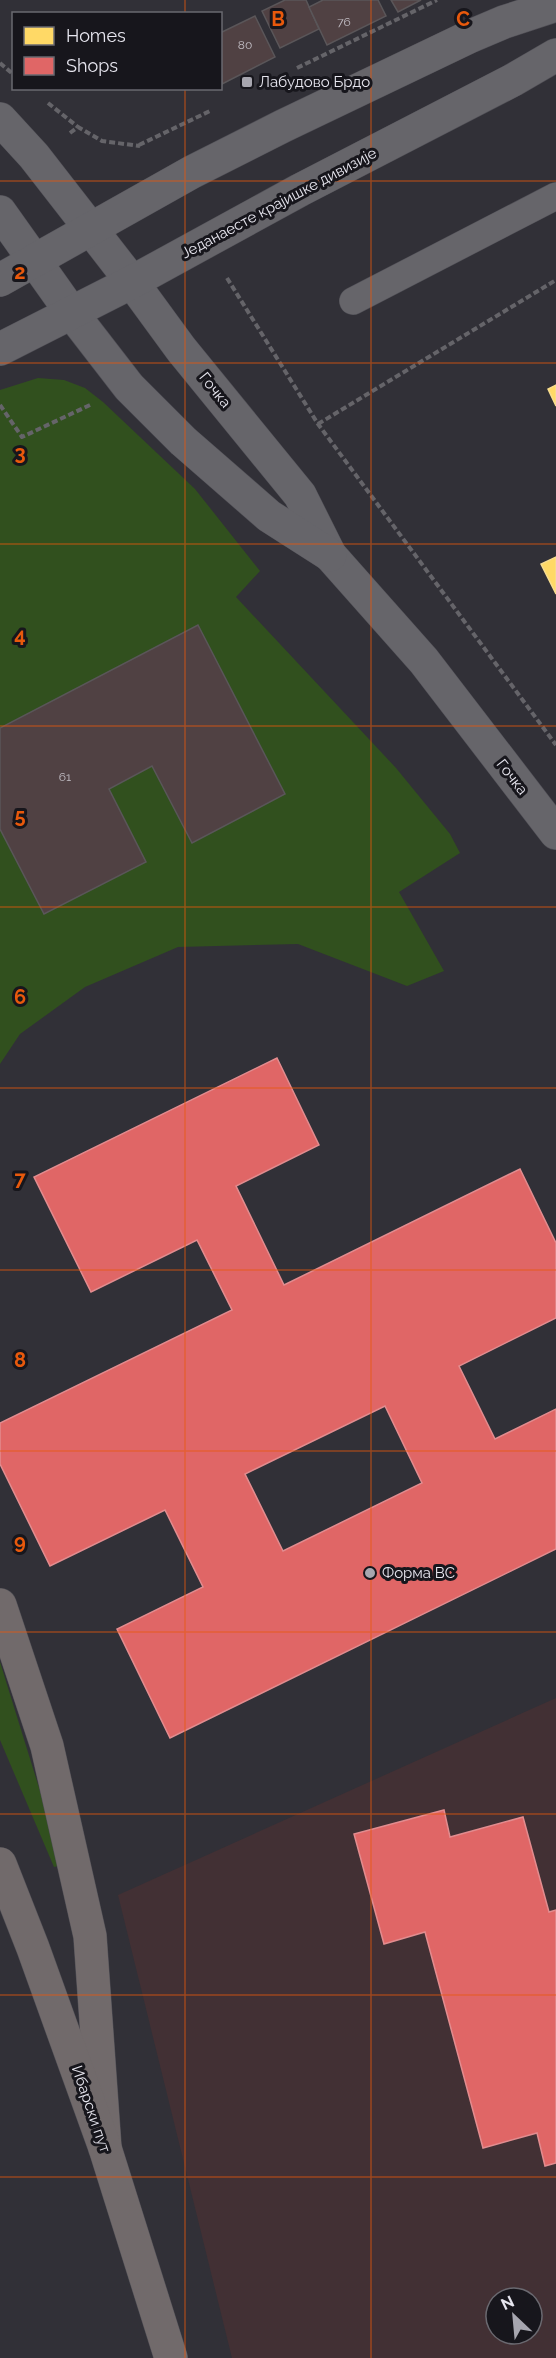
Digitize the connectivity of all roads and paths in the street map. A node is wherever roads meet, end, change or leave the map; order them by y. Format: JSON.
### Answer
{"nodes":[{"id":1,"x":556,"y":5,"type":"edge"},
{"id":2,"x":556,"y":55,"type":"edge"},
{"id":3,"x":0,"y":63,"type":"edge"},
{"id":4,"x":12,"y":73,"type":"edge"},
{"id":5,"x":45,"y":100,"type":"dead end"},
{"id":6,"x":0,"y":119,"type":"edge"},
{"id":7,"x":78,"y":127,"type":"junction"},
{"id":8,"x":34,"y":156,"type":"junction"},
{"id":9,"x":167,"y":187,"type":"junction"},
{"id":10,"x":556,"y":195,"type":"edge"},
{"id":11,"x":0,"y":212,"type":"edge"},
{"id":12,"x":92,"y":230,"type":"junction"},
{"id":13,"x":206,"y":241,"type":"junction"},
{"id":14,"x":35,"y":261,"type":"junction"},
{"id":15,"x":0,"y":280,"type":"edge"},
{"id":16,"x":556,"y":280,"type":"edge"},
{"id":17,"x":132,"y":282,"type":"junction"},
{"id":18,"x":353,"y":301,"type":"dead end"},
{"id":19,"x":71,"y":312,"type":"junction"},
{"id":20,"x":0,"y":349,"type":"edge"},
{"id":21,"x":129,"y":387,"type":"junction"},
{"id":22,"x":0,"y":405,"type":"edge"},
{"id":23,"x":318,"y":424,"type":"junction"},
{"id":24,"x":330,"y":555,"type":"junction"},
{"id":25,"x":556,"y":745,"type":"edge"},
{"id":26,"x":556,"y":833,"type":"edge"},
{"id":27,"x":0,"y":1605,"type":"edge"},
{"id":28,"x":0,"y":1864,"type":"edge"},
{"id":29,"x":105,"y":2148,"type":"junction"},
{"id":30,"x":171,"y":2358,"type":"edge"}],
"edges":[{"from":1,"to":9,"type":"street"},
{"from":2,"to":13,"type":"street","name":"Једанаесте крајишке дивизије"},
{"from":3,"to":4,"type":"path"},
{"from":5,"to":7,"type":"path"},
{"from":6,"to":8,"type":"street","name":"Гочка"},
{"from":7,"to":8,"type":"path"},
{"from":7,"to":9,"type":"path"},
{"from":8,"to":12,"type":"street","name":"Гочка"},
{"from":9,"to":12,"type":"street"},
{"from":10,"to":18,"type":"lane"},
{"from":11,"to":14,"type":"street","name":"Гочка"},
{"from":12,"to":14,"type":"street"},
{"from":12,"to":17,"type":"street","name":"Гочка"},
{"from":13,"to":17,"type":"street","name":"Једанаесте крајишке дивизије"},
{"from":13,"to":23,"type":"path"},
{"from":14,"to":15,"type":"street"},
{"from":14,"to":19,"type":"street","name":"Гочка"},
{"from":16,"to":23,"type":"path"},
{"from":17,"to":19,"type":"street","name":"Једанаесте крајишке дивизије"},
{"from":17,"to":24,"type":"street","name":"Гочка"},
{"from":19,"to":20,"type":"street","name":"Једанаесте крајишке дивизије"},
{"from":19,"to":21,"type":"street","name":"Гочка"},
{"from":21,"to":22,"type":"path"},
{"from":21,"to":24,"type":"street","name":"Гочка"},
{"from":23,"to":25,"type":"path"},
{"from":24,"to":26,"type":"street","name":"Гочка"},
{"from":27,"to":29,"type":"main road"},
{"from":28,"to":29,"type":"main road","name":"Ибарски пут"},
{"from":29,"to":30,"type":"main road","name":"Ибарски пут"}]}
